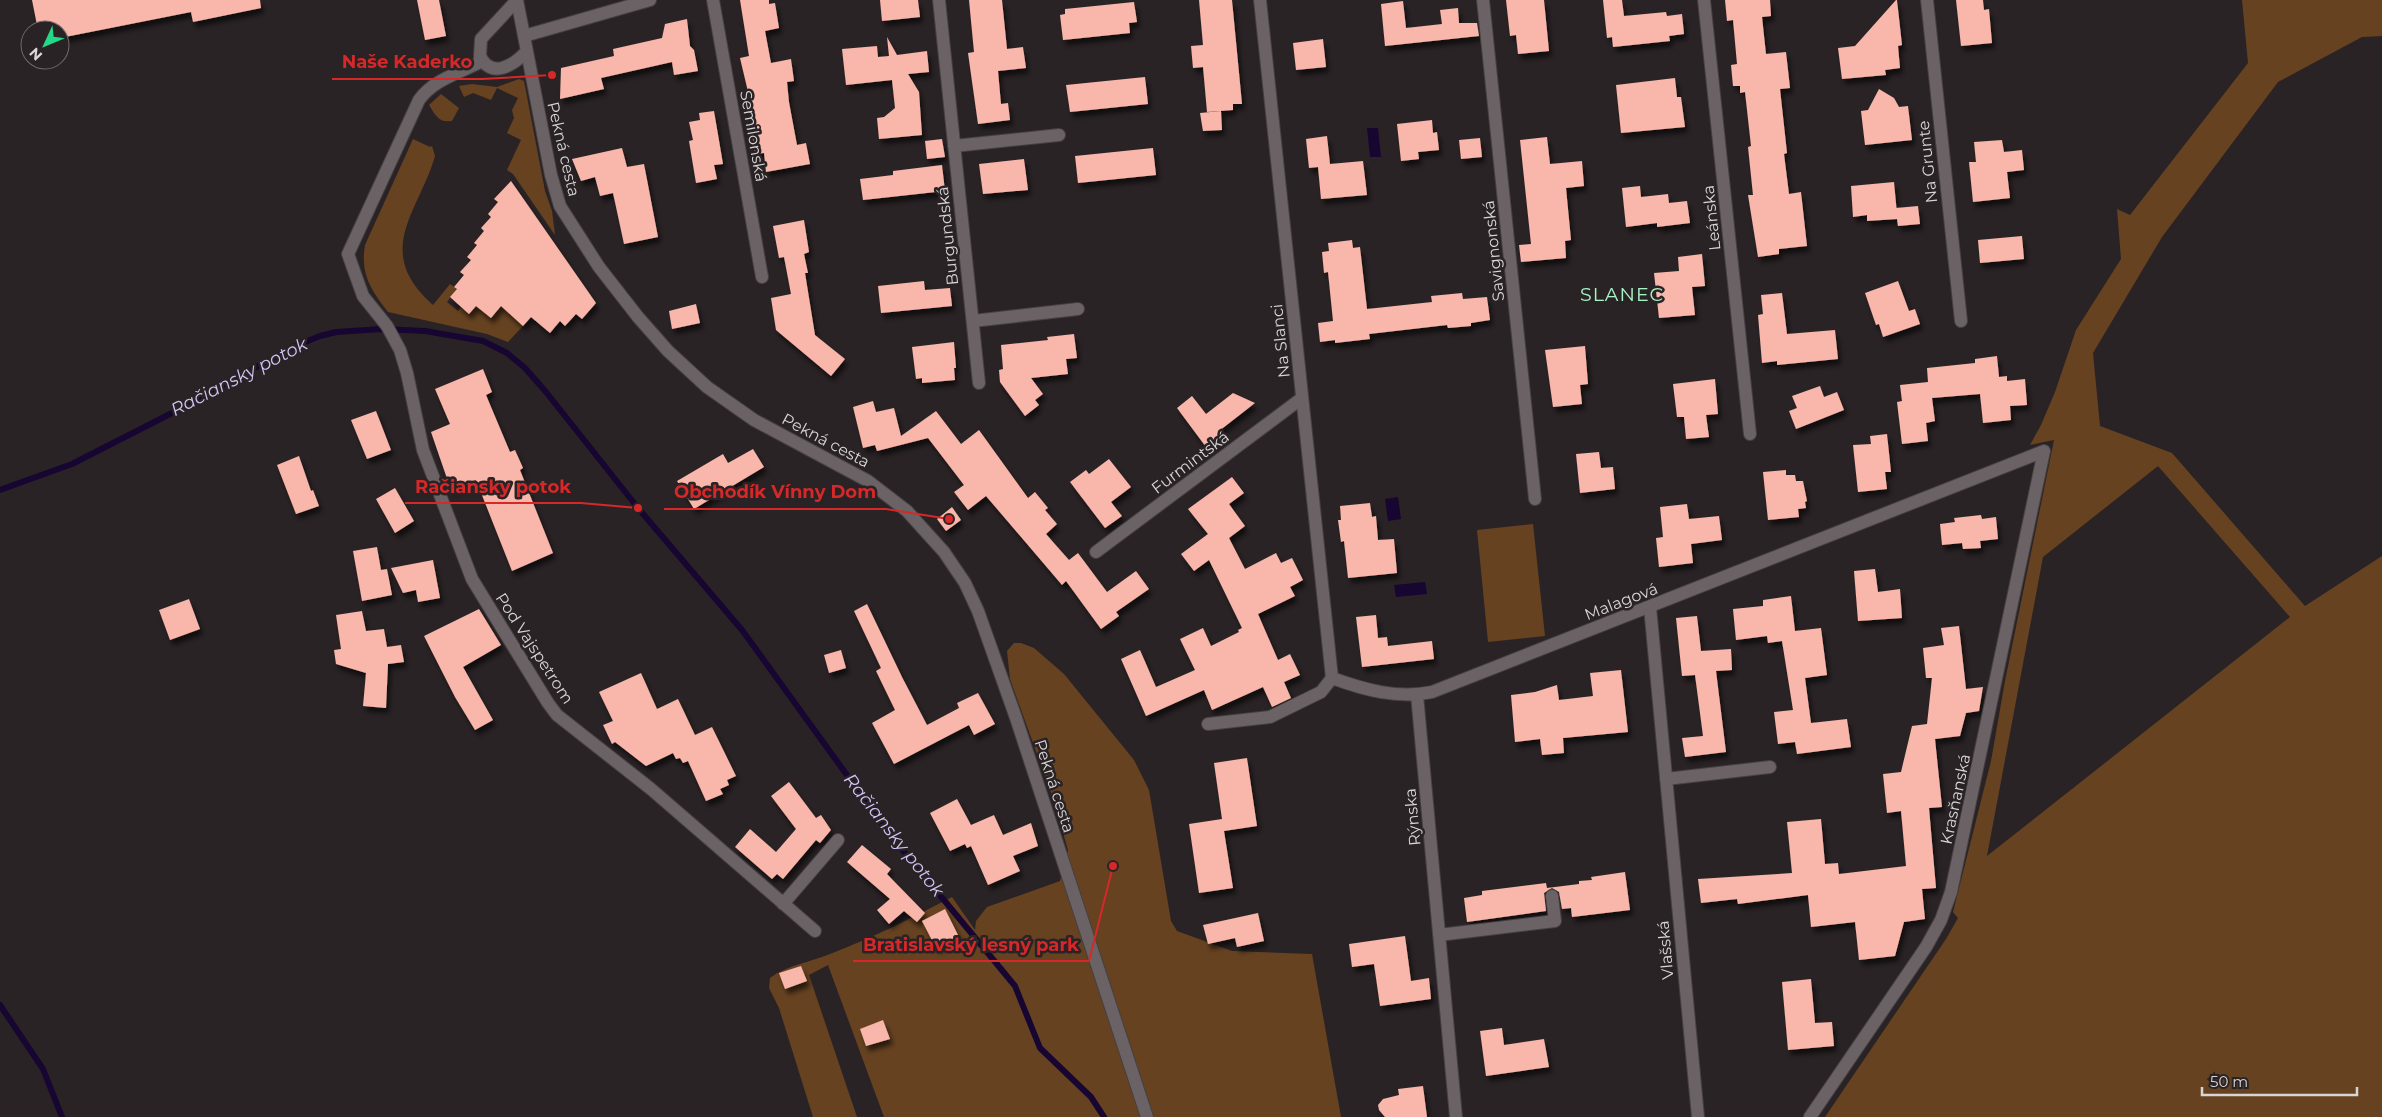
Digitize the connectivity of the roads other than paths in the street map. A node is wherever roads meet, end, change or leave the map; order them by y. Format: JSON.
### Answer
{"nodes":[{"id":1,"x":517,"y":0,"type":"edge"},
{"id":2,"x":650,"y":0,"type":"edge"},
{"id":3,"x":714,"y":0,"type":"edge"},
{"id":4,"x":939,"y":0,"type":"edge"},
{"id":5,"x":1260,"y":0,"type":"edge"},
{"id":6,"x":1483,"y":0,"type":"edge"},
{"id":7,"x":1704,"y":0,"type":"edge"},
{"id":8,"x":1927,"y":0,"type":"edge"},
{"id":9,"x":524,"y":36,"type":"junction"},
{"id":10,"x":527,"y":51,"type":"junction"},
{"id":11,"x":482,"y":61,"type":"junction"},
{"id":12,"x":1059,"y":135,"type":"dead end"},
{"id":13,"x":954,"y":146,"type":"junction"},
{"id":14,"x":762,"y":277,"type":"dead end"},
{"id":15,"x":1078,"y":309,"type":"dead end"},
{"id":16,"x":973,"y":321,"type":"junction"},
{"id":17,"x":1961,"y":321,"type":"dead end"},
{"id":18,"x":979,"y":382,"type":"dead end"},
{"id":19,"x":1302,"y":398,"type":"junction"},
{"id":20,"x":1750,"y":434,"type":"dead end"},
{"id":21,"x":2044,"y":451,"type":"joint"},
{"id":22,"x":1535,"y":499,"type":"dead end"},
{"id":23,"x":1096,"y":552,"type":"dead end"},
{"id":24,"x":1650,"y":607,"type":"junction"},
{"id":25,"x":1332,"y":678,"type":"junction"},
{"id":26,"x":1417,"y":695,"type":"junction"},
{"id":27,"x":1208,"y":724,"type":"dead end"},
{"id":28,"x":1770,"y":767,"type":"dead end"},
{"id":29,"x":1666,"y":779,"type":"junction"},
{"id":30,"x":838,"y":840,"type":"dead end"},
{"id":31,"x":1552,"y":896,"type":"dead end"},
{"id":32,"x":783,"y":904,"type":"junction"},
{"id":33,"x":815,"y":931,"type":"dead end"},
{"id":34,"x":1439,"y":935,"type":"junction"},
{"id":35,"x":1148,"y":1117,"type":"edge"},
{"id":36,"x":1456,"y":1117,"type":"edge"},
{"id":37,"x":1698,"y":1117,"type":"edge"},
{"id":38,"x":1810,"y":1117,"type":"edge"}],
"edges":[{"from":1,"to":9,"type":"street","name":"Pekná cesta"},
{"from":1,"to":11,"type":"street","name":"Pekná cesta"},
{"from":2,"to":9,"type":"street"},
{"from":3,"to":14,"type":"street","name":"Semilonská"},
{"from":4,"to":13,"type":"street","name":"Burgundská"},
{"from":5,"to":19,"type":"street","name":"Na Slanci"},
{"from":6,"to":22,"type":"street","name":"Savignonská"},
{"from":7,"to":20,"type":"street","name":"Leánska"},
{"from":8,"to":17,"type":"street","name":"Na Grunte"},
{"from":9,"to":10,"type":"street","name":"Pekná cesta"},
{"from":10,"to":11,"type":"street"},
{"from":10,"to":35,"type":"street","name":"Pekná cesta"},
{"from":11,"to":32,"type":"street","name":"Pod Vajspetrom"},
{"from":12,"to":13,"type":"street"},
{"from":13,"to":16,"type":"street","name":"Burgundská"},
{"from":15,"to":16,"type":"street"},
{"from":16,"to":18,"type":"street","name":"Burgundská"},
{"from":19,"to":23,"type":"street","name":"Furmintská"},
{"from":19,"to":25,"type":"street","name":"Na Slanci"},
{"from":21,"to":24,"type":"street","name":"Malagová"},
{"from":21,"to":38,"type":"street","name":"Krasňanská"},
{"from":24,"to":26,"type":"street","name":"Malagová"},
{"from":24,"to":29,"type":"street","name":"Vlašská"},
{"from":25,"to":26,"type":"street","name":"Malagová"},
{"from":25,"to":27,"type":"street"},
{"from":26,"to":34,"type":"street","name":"Rýnska"},
{"from":28,"to":29,"type":"street"},
{"from":29,"to":37,"type":"street","name":"Vlašská"},
{"from":30,"to":32,"type":"street"},
{"from":31,"to":34,"type":"street"},
{"from":32,"to":33,"type":"street","name":"Pod Vajspetrom"},
{"from":34,"to":36,"type":"street","name":"Rýnska"}]}
